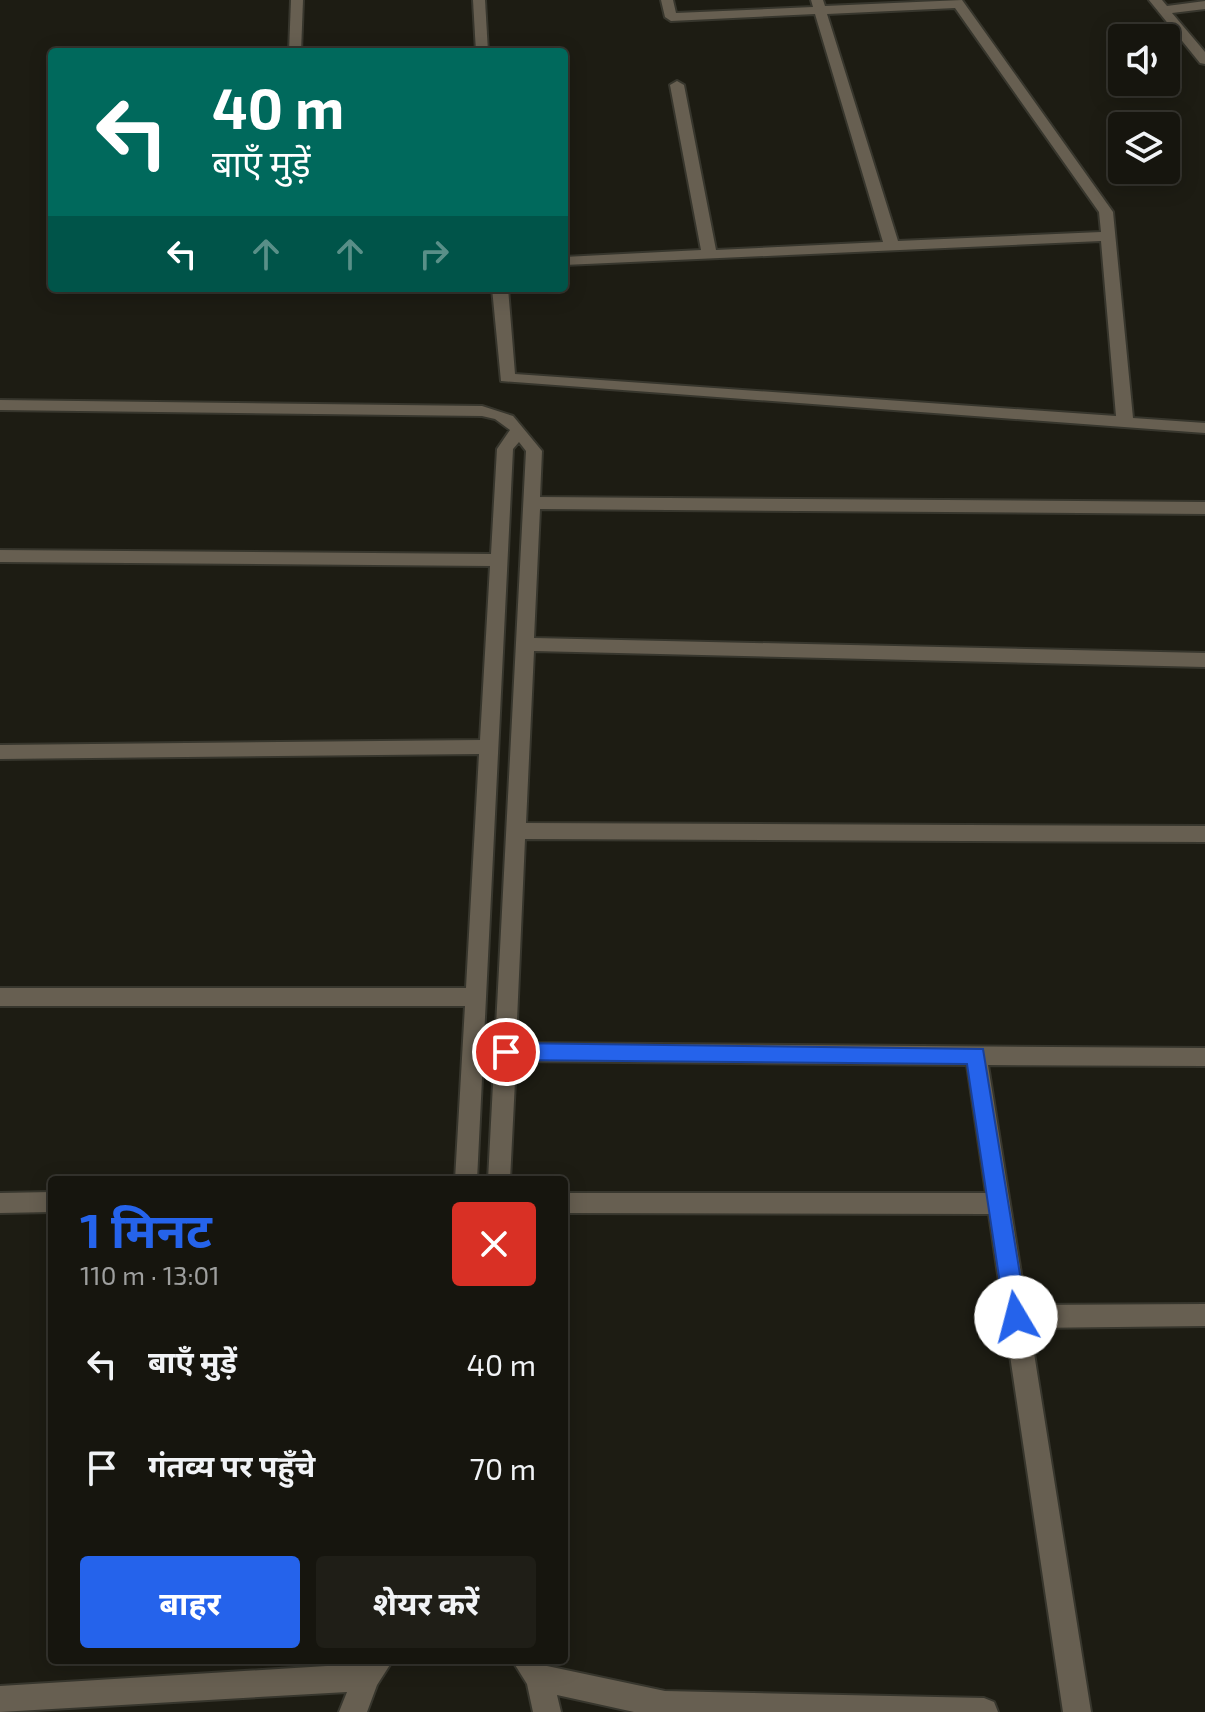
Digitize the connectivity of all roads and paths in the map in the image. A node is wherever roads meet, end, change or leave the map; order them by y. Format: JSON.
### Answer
{"nodes":[{"id":1,"x":297,"y":0,"type":"edge"},
{"id":2,"x":479,"y":0,"type":"edge"},
{"id":3,"x":667,"y":0,"type":"edge"},
{"id":4,"x":957,"y":2,"type":"edge"},
{"id":5,"x":818,"y":5,"type":"edge"},
{"id":6,"x":1159,"y":5,"type":"edge"},
{"id":7,"x":1205,"y":5,"type":"edge"},
{"id":8,"x":295,"y":48,"type":"edge"},
{"id":9,"x":482,"y":48,"type":"edge"},
{"id":10,"x":1205,"y":60,"type":"edge"},
{"id":11,"x":677,"y":85,"type":"dead end"},
{"id":12,"x":1108,"y":236,"type":"junction"},
{"id":13,"x":892,"y":246,"type":"junction"},
{"id":14,"x":709,"y":254,"type":"junction"},
{"id":15,"x":568,"y":261,"type":"edge"},
{"id":16,"x":500,"y":292,"type":"edge"},
{"id":17,"x":0,"y":405,"type":"edge"},
{"id":18,"x":1125,"y":423,"type":"junction"},
{"id":19,"x":1205,"y":428,"type":"edge"},
{"id":20,"x":519,"y":430,"type":"junction"},
{"id":21,"x":531,"y":503,"type":"junction"},
{"id":22,"x":1205,"y":508,"type":"edge"},
{"id":23,"x":0,"y":556,"type":"edge"},
{"id":24,"x":499,"y":560,"type":"junction"},
{"id":25,"x":525,"y":644,"type":"junction"},
{"id":26,"x":1205,"y":660,"type":"edge"},
{"id":27,"x":488,"y":747,"type":"junction"},
{"id":28,"x":0,"y":752,"type":"edge"},
{"id":29,"x":516,"y":831,"type":"junction"},
{"id":30,"x":1205,"y":834,"type":"edge"},
{"id":31,"x":474,"y":997,"type":"junction"},
{"id":32,"x":1,"y":1001,"type":"edge"},
{"id":33,"x":506,"y":1052,"type":"junction"},
{"id":34,"x":976,"y":1055,"type":"junction"},
{"id":35,"x":1205,"y":1057,"type":"edge"},
{"id":36,"x":466,"y":1176,"type":"edge"},
{"id":37,"x":499,"y":1176,"type":"edge"},
{"id":38,"x":48,"y":1202,"type":"edge"},
{"id":39,"x":0,"y":1203,"type":"edge"},
{"id":40,"x":568,"y":1203,"type":"edge"},
{"id":41,"x":999,"y":1204,"type":"junction"},
{"id":42,"x":1205,"y":1315,"type":"edge"},
{"id":43,"x":1016,"y":1317,"type":"junction"},
{"id":44,"x":373,"y":1668,"type":"edge"},
{"id":45,"x":533,"y":1669,"type":"edge"},
{"id":46,"x":0,"y":1700,"type":"edge"},
{"id":47,"x":353,"y":1712,"type":"edge"},
{"id":48,"x":547,"y":1712,"type":"edge"},
{"id":49,"x":984,"y":1712,"type":"edge"},
{"id":50,"x":1077,"y":1712,"type":"edge"}],
"edges":[{"from":1,"to":8,"type":"street"},
{"from":2,"to":9,"type":"street"},
{"from":3,"to":5,"type":"street"},
{"from":4,"to":5,"type":"street"},
{"from":4,"to":12,"type":"street"},
{"from":5,"to":13,"type":"street"},
{"from":6,"to":7,"type":"street"},
{"from":6,"to":10,"type":"street"},
{"from":11,"to":14,"type":"street"},
{"from":12,"to":13,"type":"street"},
{"from":12,"to":18,"type":"street"},
{"from":13,"to":14,"type":"street"},
{"from":14,"to":15,"type":"street"},
{"from":16,"to":18,"type":"street"},
{"from":17,"to":20,"type":"street"},
{"from":18,"to":19,"type":"street"},
{"from":20,"to":21,"type":"street"},
{"from":20,"to":24,"type":"street"},
{"from":21,"to":22,"type":"street"},
{"from":21,"to":25,"type":"street"},
{"from":23,"to":24,"type":"street"},
{"from":24,"to":27,"type":"street"},
{"from":25,"to":26,"type":"street"},
{"from":25,"to":29,"type":"street"},
{"from":27,"to":28,"type":"street"},
{"from":27,"to":31,"type":"street"},
{"from":29,"to":30,"type":"street"},
{"from":29,"to":33,"type":"street"},
{"from":31,"to":32,"type":"street"},
{"from":31,"to":36,"type":"street"},
{"from":33,"to":34,"type":"street"},
{"from":33,"to":37,"type":"street"},
{"from":34,"to":35,"type":"street"},
{"from":34,"to":41,"type":"street"},
{"from":38,"to":39,"type":"street"},
{"from":40,"to":41,"type":"street"},
{"from":41,"to":43,"type":"street"},
{"from":42,"to":43,"type":"street"},
{"from":43,"to":50,"type":"street"},
{"from":44,"to":46,"type":"street"},
{"from":44,"to":47,"type":"street"},
{"from":45,"to":48,"type":"street"},
{"from":45,"to":49,"type":"street"}]}
